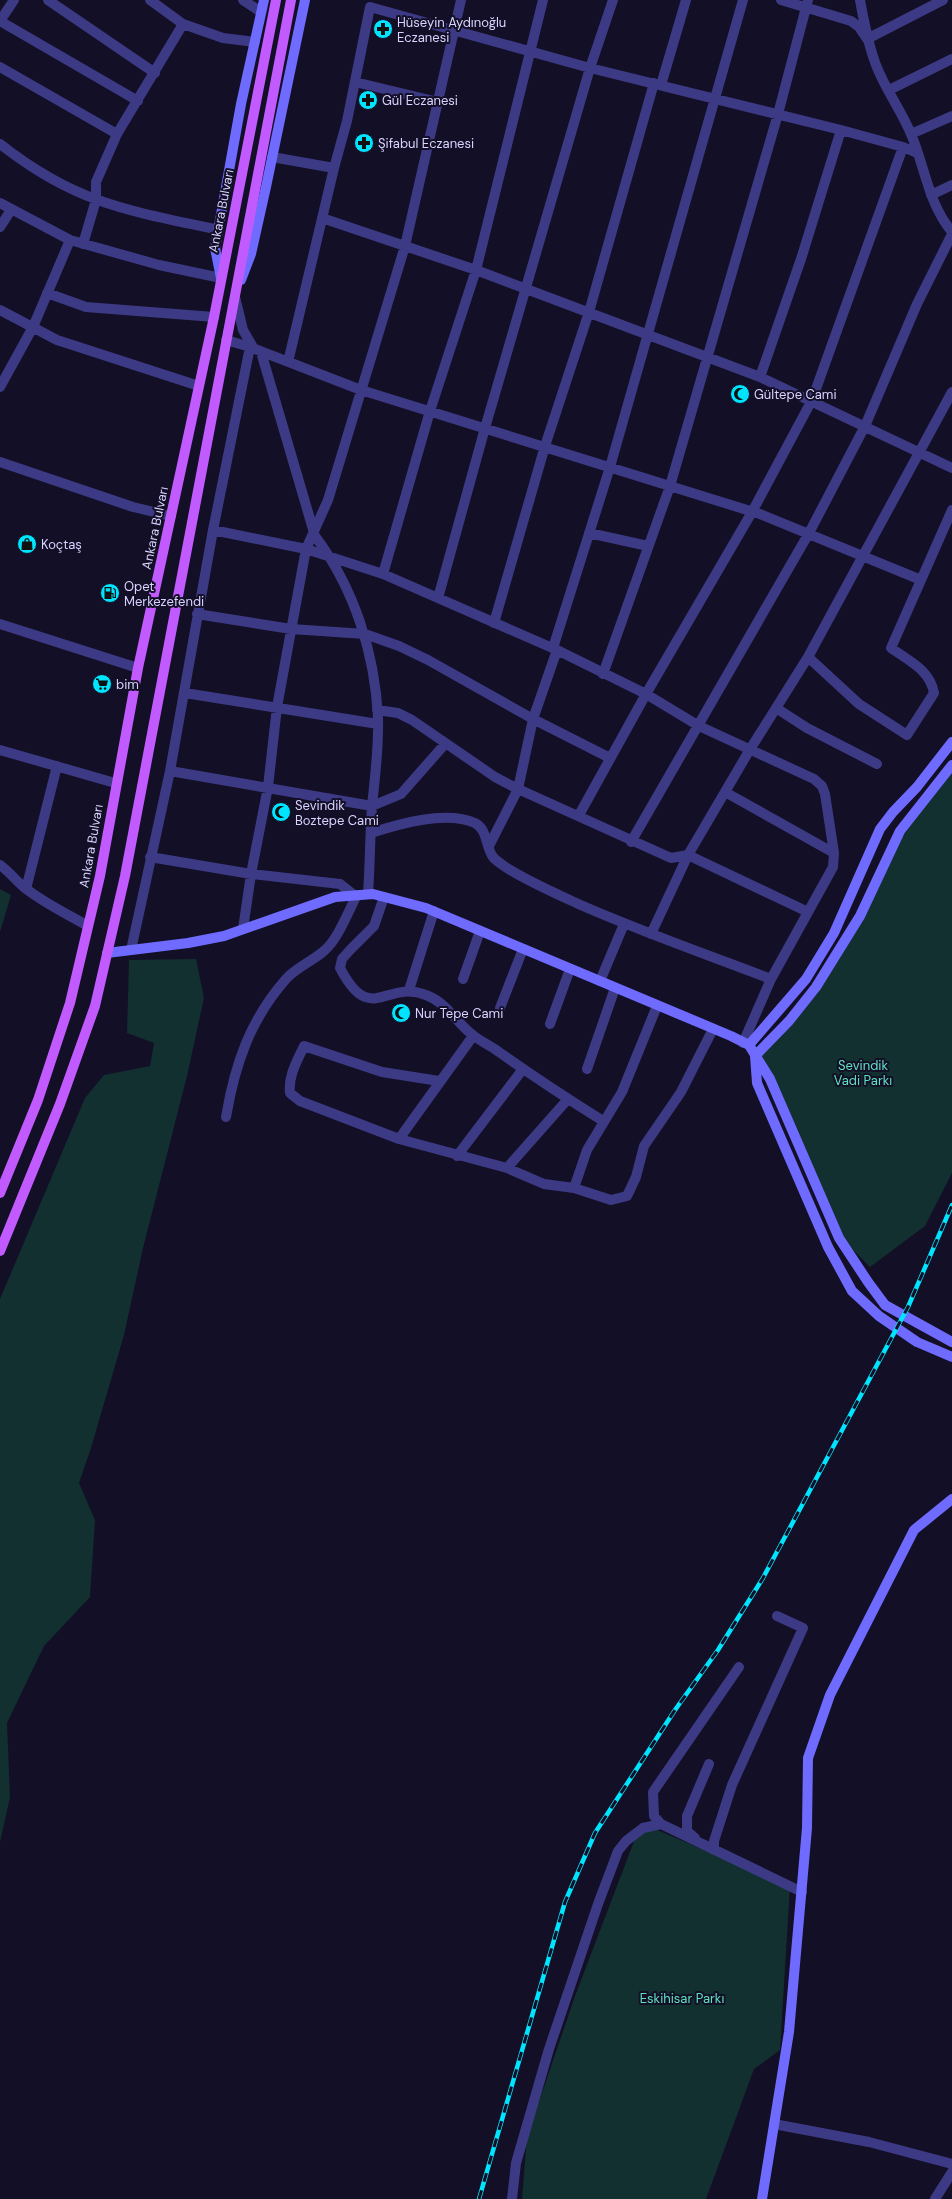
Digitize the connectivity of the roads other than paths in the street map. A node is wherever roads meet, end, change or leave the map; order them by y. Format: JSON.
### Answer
{"nodes":[{"id":1,"x":14,"y":0,"type":"edge"},
{"id":2,"x":48,"y":0,"type":"edge"},
{"id":3,"x":150,"y":0,"type":"edge"},
{"id":4,"x":243,"y":0,"type":"edge"},
{"id":5,"x":264,"y":0,"type":"edge"},
{"id":6,"x":276,"y":0,"type":"edge"},
{"id":7,"x":291,"y":0,"type":"edge"},
{"id":8,"x":305,"y":0,"type":"edge"},
{"id":9,"x":461,"y":0,"type":"edge"},
{"id":10,"x":543,"y":0,"type":"edge"},
{"id":11,"x":613,"y":0,"type":"edge"},
{"id":12,"x":686,"y":0,"type":"edge"},
{"id":13,"x":743,"y":0,"type":"edge"},
{"id":14,"x":781,"y":0,"type":"edge"},
{"id":15,"x":860,"y":0,"type":"edge"},
{"id":16,"x":943,"y":0,"type":"edge"},
{"id":17,"x":806,"y":4,"type":"edge"},
{"id":18,"x":261,"y":12,"type":"junction"},
{"id":19,"x":0,"y":21,"type":"edge"},
{"id":20,"x":183,"y":24,"type":"junction"},
{"id":21,"x":455,"y":30,"type":"junction"},
{"id":22,"x":867,"y":39,"type":"junction"},
{"id":23,"x":255,"y":42,"type":"junction"},
{"id":24,"x":531,"y":52,"type":"junction"},
{"id":25,"x":952,"y":59,"type":"edge"},
{"id":26,"x":0,"y":67,"type":"edge"},
{"id":27,"x":590,"y":68,"type":"junction"},
{"id":28,"x":155,"y":73,"type":"junction"},
{"id":29,"x":355,"y":82,"type":"junction"},
{"id":30,"x":658,"y":84,"type":"junction"},
{"id":31,"x":889,"y":90,"type":"junction"},
{"id":32,"x":716,"y":98,"type":"junction"},
{"id":33,"x":138,"y":101,"type":"junction"},
{"id":34,"x":438,"y":102,"type":"junction"},
{"id":35,"x":778,"y":114,"type":"junction"},
{"id":36,"x":952,"y":116,"type":"edge"},
{"id":37,"x":841,"y":130,"type":"junction"},
{"id":38,"x":117,"y":134,"type":"junction"},
{"id":39,"x":911,"y":134,"type":"junction"},
{"id":40,"x":0,"y":144,"type":"edge"},
{"id":41,"x":902,"y":147,"type":"junction"},
{"id":42,"x":917,"y":153,"type":"junction"},
{"id":43,"x":272,"y":157,"type":"junction"},
{"id":44,"x":334,"y":168,"type":"junction"},
{"id":45,"x":952,"y":186,"type":"edge"},
{"id":46,"x":931,"y":195,"type":"junction"},
{"id":47,"x":96,"y":200,"type":"junction"},
{"id":48,"x":0,"y":203,"type":"edge"},
{"id":49,"x":11,"y":210,"type":"junction"},
{"id":50,"x":322,"y":218,"type":"junction"},
{"id":51,"x":0,"y":227,"type":"edge"},
{"id":52,"x":219,"y":230,"type":"junction"},
{"id":53,"x":952,"y":233,"type":"edge"},
{"id":54,"x":70,"y":240,"type":"junction"},
{"id":55,"x":83,"y":244,"type":"junction"},
{"id":56,"x":405,"y":246,"type":"junction"},
{"id":57,"x":476,"y":270,"type":"junction"},
{"id":58,"x":221,"y":278,"type":"junction"},
{"id":59,"x":526,"y":290,"type":"junction"},
{"id":60,"x":47,"y":293,"type":"junction"},
{"id":61,"x":235,"y":296,"type":"junction"},
{"id":62,"x":0,"y":310,"type":"edge"},
{"id":63,"x":589,"y":312,"type":"junction"},
{"id":64,"x":214,"y":317,"type":"junction"},
{"id":65,"x":33,"y":327,"type":"junction"},
{"id":66,"x":648,"y":334,"type":"junction"},
{"id":67,"x":226,"y":340,"type":"junction"},
{"id":68,"x":255,"y":349,"type":"junction"},
{"id":69,"x":707,"y":357,"type":"junction"},
{"id":70,"x":288,"y":362,"type":"junction"},
{"id":71,"x":760,"y":377,"type":"junction"},
{"id":72,"x":199,"y":386,"type":"junction"},
{"id":73,"x":0,"y":387,"type":"edge"},
{"id":74,"x":362,"y":390,"type":"junction"},
{"id":75,"x":952,"y":392,"type":"edge"},
{"id":76,"x":812,"y":400,"type":"junction"},
{"id":77,"x":430,"y":411,"type":"junction"},
{"id":78,"x":865,"y":426,"type":"junction"},
{"id":79,"x":485,"y":428,"type":"junction"},
{"id":80,"x":545,"y":446,"type":"junction"},
{"id":81,"x":919,"y":454,"type":"junction"},
{"id":82,"x":0,"y":462,"type":"edge"},
{"id":83,"x":610,"y":467,"type":"junction"},
{"id":84,"x":952,"y":468,"type":"edge"},
{"id":85,"x":670,"y":486,"type":"junction"},
{"id":86,"x":952,"y":510,"type":"edge"},
{"id":87,"x":752,"y":512,"type":"junction"},
{"id":88,"x":171,"y":516,"type":"junction"},
{"id":89,"x":213,"y":530,"type":"junction"},
{"id":90,"x":314,"y":531,"type":"junction"},
{"id":91,"x":589,"y":533,"type":"junction"},
{"id":92,"x":810,"y":533,"type":"junction"},
{"id":93,"x":648,"y":546,"type":"junction"},
{"id":94,"x":306,"y":550,"type":"junction"},
{"id":95,"x":864,"y":556,"type":"junction"},
{"id":96,"x":331,"y":558,"type":"junction"},
{"id":97,"x":383,"y":574,"type":"junction"},
{"id":98,"x":921,"y":580,"type":"junction"},
{"id":99,"x":438,"y":598,"type":"junction"},
{"id":100,"x":197,"y":614,"type":"junction"},
{"id":101,"x":494,"y":623,"type":"junction"},
{"id":102,"x":0,"y":624,"type":"edge"},
{"id":103,"x":291,"y":629,"type":"junction"},
{"id":104,"x":365,"y":634,"type":"junction"},
{"id":105,"x":555,"y":649,"type":"junction"},
{"id":106,"x":808,"y":657,"type":"junction"},
{"id":107,"x":138,"y":668,"type":"junction"},
{"id":108,"x":604,"y":674,"type":"junction"},
{"id":109,"x":184,"y":693,"type":"junction"},
{"id":110,"x":646,"y":694,"type":"junction"},
{"id":111,"x":277,"y":706,"type":"junction"},
{"id":112,"x":776,"y":708,"type":"junction"},
{"id":113,"x":377,"y":710,"type":"junction"},
{"id":114,"x":534,"y":719,"type":"junction"},
{"id":115,"x":378,"y":724,"type":"junction"},
{"id":116,"x":699,"y":726,"type":"junction"},
{"id":117,"x":952,"y":742,"type":"edge"},
{"id":118,"x":446,"y":744,"type":"junction"},
{"id":119,"x":0,"y":750,"type":"edge"},
{"id":120,"x":749,"y":750,"type":"junction"},
{"id":121,"x":610,"y":758,"type":"junction"},
{"id":122,"x":877,"y":764,"type":"dead end"},
{"id":123,"x":952,"y":765,"type":"edge"},
{"id":124,"x":57,"y":766,"type":"junction"},
{"id":125,"x":170,"y":771,"type":"junction"},
{"id":126,"x":116,"y":784,"type":"junction"},
{"id":127,"x":268,"y":787,"type":"junction"},
{"id":128,"x":518,"y":789,"type":"junction"},
{"id":129,"x":725,"y":792,"type":"junction"},
{"id":130,"x":372,"y":806,"type":"junction"},
{"id":131,"x":579,"y":815,"type":"junction"},
{"id":132,"x":371,"y":832,"type":"junction"},
{"id":133,"x":631,"y":842,"type":"junction"},
{"id":134,"x":489,"y":846,"type":"junction"},
{"id":135,"x":834,"y":853,"type":"junction"},
{"id":136,"x":688,"y":855,"type":"junction"},
{"id":137,"x":150,"y":857,"type":"junction"},
{"id":138,"x":0,"y":865,"type":"edge"},
{"id":139,"x":251,"y":874,"type":"junction"},
{"id":140,"x":26,"y":888,"type":"junction"},
{"id":141,"x":368,"y":894,"type":"junction"},
{"id":142,"x":356,"y":895,"type":"junction"},
{"id":143,"x":384,"y":897,"type":"junction"},
{"id":144,"x":434,"y":911,"type":"junction"},
{"id":145,"x":808,"y":912,"type":"junction"},
{"id":146,"x":624,"y":924,"type":"junction"},
{"id":147,"x":88,"y":926,"type":"junction"},
{"id":148,"x":244,"y":929,"type":"junction"},
{"id":149,"x":480,"y":931,"type":"junction"},
{"id":150,"x":651,"y":934,"type":"junction"},
{"id":151,"x":523,"y":949,"type":"junction"},
{"id":152,"x":131,"y":950,"type":"junction"},
{"id":153,"x":107,"y":953,"type":"junction"},
{"id":154,"x":570,"y":969,"type":"junction"},
{"id":155,"x":463,"y":979,"type":"dead end"},
{"id":156,"x":771,"y":979,"type":"junction"},
{"id":157,"x":600,"y":982,"type":"junction"},
{"id":158,"x":615,"y":988,"type":"junction"},
{"id":159,"x":409,"y":990,"type":"junction"},
{"id":160,"x":657,"y":1006,"type":"junction"},
{"id":161,"x":500,"y":1008,"type":"dead end"},
{"id":162,"x":550,"y":1024,"type":"dead end"},
{"id":163,"x":713,"y":1029,"type":"junction"},
{"id":164,"x":473,"y":1036,"type":"junction"},
{"id":165,"x":746,"y":1044,"type":"junction"},
{"id":166,"x":755,"y":1056,"type":"junction"},
{"id":167,"x":523,"y":1069,"type":"junction"},
{"id":168,"x":587,"y":1069,"type":"dead end"},
{"id":169,"x":439,"y":1081,"type":"junction"},
{"id":170,"x":568,"y":1099,"type":"junction"},
{"id":171,"x":226,"y":1117,"type":"dead end"},
{"id":172,"x":603,"y":1121,"type":"junction"},
{"id":173,"x":399,"y":1139,"type":"junction"},
{"id":174,"x":458,"y":1156,"type":"junction"},
{"id":175,"x":507,"y":1168,"type":"junction"},
{"id":176,"x":574,"y":1188,"type":"junction"},
{"id":177,"x":0,"y":1193,"type":"edge"},
{"id":178,"x":0,"y":1251,"type":"edge"},
{"id":179,"x":952,"y":1342,"type":"edge"},
{"id":180,"x":952,"y":1357,"type":"edge"},
{"id":181,"x":952,"y":1499,"type":"edge"},
{"id":182,"x":777,"y":1616,"type":"dead end"},
{"id":183,"x":739,"y":1667,"type":"dead end"},
{"id":184,"x":709,"y":1764,"type":"dead end"},
{"id":185,"x":661,"y":1824,"type":"junction"},
{"id":186,"x":699,"y":1843,"type":"junction"},
{"id":187,"x":714,"y":1850,"type":"junction"},
{"id":188,"x":802,"y":1892,"type":"junction"},
{"id":189,"x":774,"y":2124,"type":"junction"},
{"id":190,"x":952,"y":2164,"type":"edge"},
{"id":191,"x":952,"y":2172,"type":"edge"},
{"id":192,"x":512,"y":2199,"type":"edge"},
{"id":193,"x":762,"y":2199,"type":"edge"},
{"id":194,"x":935,"y":2199,"type":"edge"}],
"edges":[{"from":1,"to":19,"type":"street"},
{"from":2,"to":28,"type":"street"},
{"from":3,"to":20,"type":"street"},
{"from":4,"to":18,"type":"street"},
{"from":5,"to":18,"type":"street"},
{"from":6,"to":58,"type":"main road","name":"Ankara Bulvarı"},
{"from":7,"to":61,"type":"main road"},
{"from":8,"to":43,"type":"street"},
{"from":9,"to":21,"type":"street"},
{"from":10,"to":24,"type":"street"},
{"from":11,"to":27,"type":"street"},
{"from":12,"to":30,"type":"street"},
{"from":13,"to":32,"type":"street"},
{"from":14,"to":17,"type":"street"},
{"from":15,"to":22,"type":"street"},
{"from":16,"to":22,"type":"street"},
{"from":17,"to":22,"type":"street"},
{"from":17,"to":35,"type":"street"},
{"from":18,"to":23,"type":"street"},
{"from":19,"to":33,"type":"street"},
{"from":20,"to":23,"type":"street"},
{"from":20,"to":28,"type":"street"},
{"from":21,"to":24,"type":"street"},
{"from":21,"to":29,"type":"street"},
{"from":21,"to":34,"type":"street"},
{"from":22,"to":31,"type":"street"},
{"from":23,"to":52,"type":"street"},
{"from":24,"to":27,"type":"street"},
{"from":24,"to":57,"type":"street"},
{"from":25,"to":31,"type":"street"},
{"from":26,"to":38,"type":"street"},
{"from":27,"to":30,"type":"street"},
{"from":27,"to":59,"type":"street"},
{"from":28,"to":33,"type":"street"},
{"from":29,"to":34,"type":"street"},
{"from":29,"to":44,"type":"street"},
{"from":30,"to":32,"type":"street"},
{"from":30,"to":63,"type":"street"},
{"from":31,"to":39,"type":"street"},
{"from":32,"to":35,"type":"street"},
{"from":32,"to":66,"type":"street"},
{"from":33,"to":38,"type":"street"},
{"from":34,"to":56,"type":"street"},
{"from":35,"to":37,"type":"street"},
{"from":35,"to":69,"type":"street"},
{"from":36,"to":39,"type":"street"},
{"from":37,"to":41,"type":"street"},
{"from":37,"to":71,"type":"street"},
{"from":38,"to":47,"type":"street"},
{"from":39,"to":42,"type":"street"},
{"from":40,"to":47,"type":"street"},
{"from":41,"to":42,"type":"street"},
{"from":41,"to":76,"type":"street"},
{"from":42,"to":46,"type":"street"},
{"from":43,"to":44,"type":"street"},
{"from":43,"to":61,"type":"street"},
{"from":44,"to":50,"type":"street"},
{"from":45,"to":46,"type":"street"},
{"from":46,"to":53,"type":"street"},
{"from":47,"to":52,"type":"street"},
{"from":47,"to":55,"type":"street"},
{"from":48,"to":49,"type":"street"},
{"from":49,"to":51,"type":"street"},
{"from":49,"to":54,"type":"street"},
{"from":50,"to":56,"type":"street"},
{"from":50,"to":70,"type":"street"},
{"from":52,"to":58,"type":"street"},
{"from":53,"to":78,"type":"street"},
{"from":54,"to":55,"type":"street"},
{"from":54,"to":60,"type":"street"},
{"from":55,"to":58,"type":"street"},
{"from":56,"to":57,"type":"street"},
{"from":56,"to":74,"type":"street"},
{"from":57,"to":59,"type":"street"},
{"from":57,"to":77,"type":"street"},
{"from":58,"to":64,"type":"main road","name":"Ankara Bulvarı"},
{"from":59,"to":63,"type":"street"},
{"from":59,"to":79,"type":"street"},
{"from":60,"to":64,"type":"street"},
{"from":60,"to":65,"type":"street"},
{"from":61,"to":67,"type":"main road"},
{"from":61,"to":68,"type":"street"},
{"from":62,"to":65,"type":"street"},
{"from":63,"to":66,"type":"street"},
{"from":63,"to":80,"type":"street"},
{"from":64,"to":72,"type":"main road","name":"Ankara Bulvarı"},
{"from":65,"to":72,"type":"street"},
{"from":65,"to":73,"type":"street"},
{"from":66,"to":69,"type":"street"},
{"from":66,"to":83,"type":"street"},
{"from":67,"to":68,"type":"street"},
{"from":67,"to":153,"type":"main road"},
{"from":68,"to":70,"type":"street"},
{"from":68,"to":89,"type":"street"},
{"from":68,"to":90,"type":"street"},
{"from":69,"to":71,"type":"street"},
{"from":69,"to":85,"type":"street"},
{"from":70,"to":74,"type":"street"},
{"from":71,"to":76,"type":"street"},
{"from":72,"to":88,"type":"main road","name":"Ankara Bulvarı"},
{"from":74,"to":77,"type":"street"},
{"from":74,"to":90,"type":"street"},
{"from":75,"to":81,"type":"street"},
{"from":76,"to":78,"type":"street"},
{"from":76,"to":87,"type":"street"},
{"from":77,"to":79,"type":"street"},
{"from":77,"to":97,"type":"street"},
{"from":78,"to":81,"type":"street"},
{"from":78,"to":92,"type":"street"},
{"from":79,"to":80,"type":"street"},
{"from":79,"to":99,"type":"street"},
{"from":80,"to":83,"type":"street"},
{"from":80,"to":101,"type":"street"},
{"from":81,"to":84,"type":"street"},
{"from":81,"to":95,"type":"street"},
{"from":82,"to":88,"type":"street"},
{"from":83,"to":85,"type":"street"},
{"from":83,"to":91,"type":"street"},
{"from":85,"to":87,"type":"street"},
{"from":85,"to":93,"type":"street"},
{"from":86,"to":98,"type":"street"},
{"from":87,"to":92,"type":"street"},
{"from":87,"to":110,"type":"street"},
{"from":88,"to":107,"type":"main road","name":"Ankara Bulvarı"},
{"from":89,"to":94,"type":"street"},
{"from":89,"to":100,"type":"street"},
{"from":90,"to":94,"type":"street"},
{"from":90,"to":96,"type":"street"},
{"from":91,"to":93,"type":"street"},
{"from":91,"to":105,"type":"street"},
{"from":92,"to":95,"type":"street"},
{"from":92,"to":116,"type":"street"},
{"from":93,"to":108,"type":"street"},
{"from":94,"to":96,"type":"street"},
{"from":94,"to":103,"type":"street"},
{"from":95,"to":98,"type":"street"},
{"from":95,"to":106,"type":"street"},
{"from":96,"to":97,"type":"street"},
{"from":96,"to":104,"type":"street"},
{"from":97,"to":99,"type":"street"},
{"from":98,"to":106,"type":"street"},
{"from":99,"to":101,"type":"street"},
{"from":100,"to":103,"type":"street"},
{"from":100,"to":109,"type":"street"},
{"from":101,"to":105,"type":"street"},
{"from":102,"to":107,"type":"street"},
{"from":103,"to":104,"type":"street"},
{"from":103,"to":111,"type":"street"},
{"from":104,"to":113,"type":"street"},
{"from":104,"to":114,"type":"street"},
{"from":105,"to":108,"type":"street"},
{"from":105,"to":114,"type":"street"},
{"from":106,"to":112,"type":"street"},
{"from":107,"to":126,"type":"main road","name":"Ankara Bulvarı"},
{"from":108,"to":110,"type":"street"},
{"from":109,"to":111,"type":"street"},
{"from":109,"to":125,"type":"street"},
{"from":110,"to":116,"type":"street"},
{"from":110,"to":121,"type":"street"},
{"from":111,"to":115,"type":"street"},
{"from":111,"to":127,"type":"street"},
{"from":112,"to":120,"type":"street"},
{"from":112,"to":122,"type":"street"},
{"from":113,"to":115,"type":"street"},
{"from":113,"to":118,"type":"street"},
{"from":114,"to":121,"type":"street"},
{"from":114,"to":128,"type":"street"},
{"from":115,"to":130,"type":"street"},
{"from":116,"to":120,"type":"street"},
{"from":116,"to":133,"type":"street"},
{"from":117,"to":165,"type":"street"},
{"from":118,"to":128,"type":"street"},
{"from":118,"to":130,"type":"street"},
{"from":119,"to":124,"type":"street"},
{"from":120,"to":129,"type":"street"},
{"from":120,"to":135,"type":"street"},
{"from":121,"to":131,"type":"street"},
{"from":123,"to":166,"type":"street"},
{"from":124,"to":126,"type":"street"},
{"from":124,"to":140,"type":"street"},
{"from":125,"to":127,"type":"street"},
{"from":125,"to":137,"type":"street"},
{"from":126,"to":147,"type":"main road","name":"Ankara Bulvarı"},
{"from":127,"to":130,"type":"street"},
{"from":127,"to":139,"type":"street"},
{"from":128,"to":131,"type":"street"},
{"from":128,"to":134,"type":"street"},
{"from":129,"to":135,"type":"street"},
{"from":129,"to":136,"type":"street"},
{"from":130,"to":132,"type":"street"},
{"from":131,"to":133,"type":"street"},
{"from":132,"to":134,"type":"street"},
{"from":132,"to":141,"type":"street"},
{"from":133,"to":136,"type":"street"},
{"from":134,"to":146,"type":"street"},
{"from":135,"to":145,"type":"street"},
{"from":136,"to":145,"type":"street"},
{"from":136,"to":150,"type":"street"},
{"from":137,"to":139,"type":"street"},
{"from":137,"to":152,"type":"street"},
{"from":138,"to":140,"type":"street"},
{"from":139,"to":142,"type":"street"},
{"from":139,"to":148,"type":"street"},
{"from":140,"to":147,"type":"street"},
{"from":141,"to":142,"type":"street"},
{"from":141,"to":143,"type":"street"},
{"from":142,"to":148,"type":"street"},
{"from":142,"to":171,"type":"street"},
{"from":143,"to":144,"type":"street"},
{"from":143,"to":159,"type":"street"},
{"from":144,"to":149,"type":"street"},
{"from":144,"to":159,"type":"street"},
{"from":145,"to":156,"type":"street"},
{"from":146,"to":150,"type":"street"},
{"from":146,"to":157,"type":"street"},
{"from":147,"to":177,"type":"main road","name":"Ankara Bulvarı"},
{"from":148,"to":152,"type":"street"},
{"from":149,"to":151,"type":"street"},
{"from":149,"to":155,"type":"street"},
{"from":150,"to":156,"type":"street"},
{"from":151,"to":154,"type":"street"},
{"from":151,"to":161,"type":"street"},
{"from":152,"to":153,"type":"street"},
{"from":153,"to":178,"type":"main road"},
{"from":154,"to":157,"type":"street"},
{"from":154,"to":162,"type":"street"},
{"from":156,"to":165,"type":"street"},
{"from":157,"to":158,"type":"street"},
{"from":158,"to":160,"type":"street"},
{"from":158,"to":168,"type":"street"},
{"from":159,"to":164,"type":"street"},
{"from":160,"to":163,"type":"street"},
{"from":160,"to":172,"type":"street"},
{"from":163,"to":165,"type":"street"},
{"from":163,"to":176,"type":"street"},
{"from":164,"to":167,"type":"street"},
{"from":164,"to":169,"type":"street"},
{"from":165,"to":166,"type":"street"},
{"from":166,"to":179,"type":"street"},
{"from":166,"to":180,"type":"street"},
{"from":167,"to":170,"type":"street"},
{"from":167,"to":174,"type":"street"},
{"from":169,"to":173,"type":"street"},
{"from":169,"to":173,"type":"street"},
{"from":170,"to":172,"type":"street"},
{"from":170,"to":175,"type":"street"},
{"from":172,"to":176,"type":"street"},
{"from":173,"to":174,"type":"street"},
{"from":174,"to":175,"type":"street"},
{"from":175,"to":176,"type":"street"},
{"from":181,"to":188,"type":"street"},
{"from":182,"to":187,"type":"street"},
{"from":183,"to":185,"type":"street"},
{"from":184,"to":186,"type":"street"},
{"from":185,"to":186,"type":"street"},
{"from":185,"to":192,"type":"street"},
{"from":186,"to":187,"type":"street"},
{"from":187,"to":188,"type":"street"},
{"from":188,"to":189,"type":"street"},
{"from":189,"to":190,"type":"street"},
{"from":189,"to":193,"type":"street"},
{"from":191,"to":194,"type":"street"}]}
